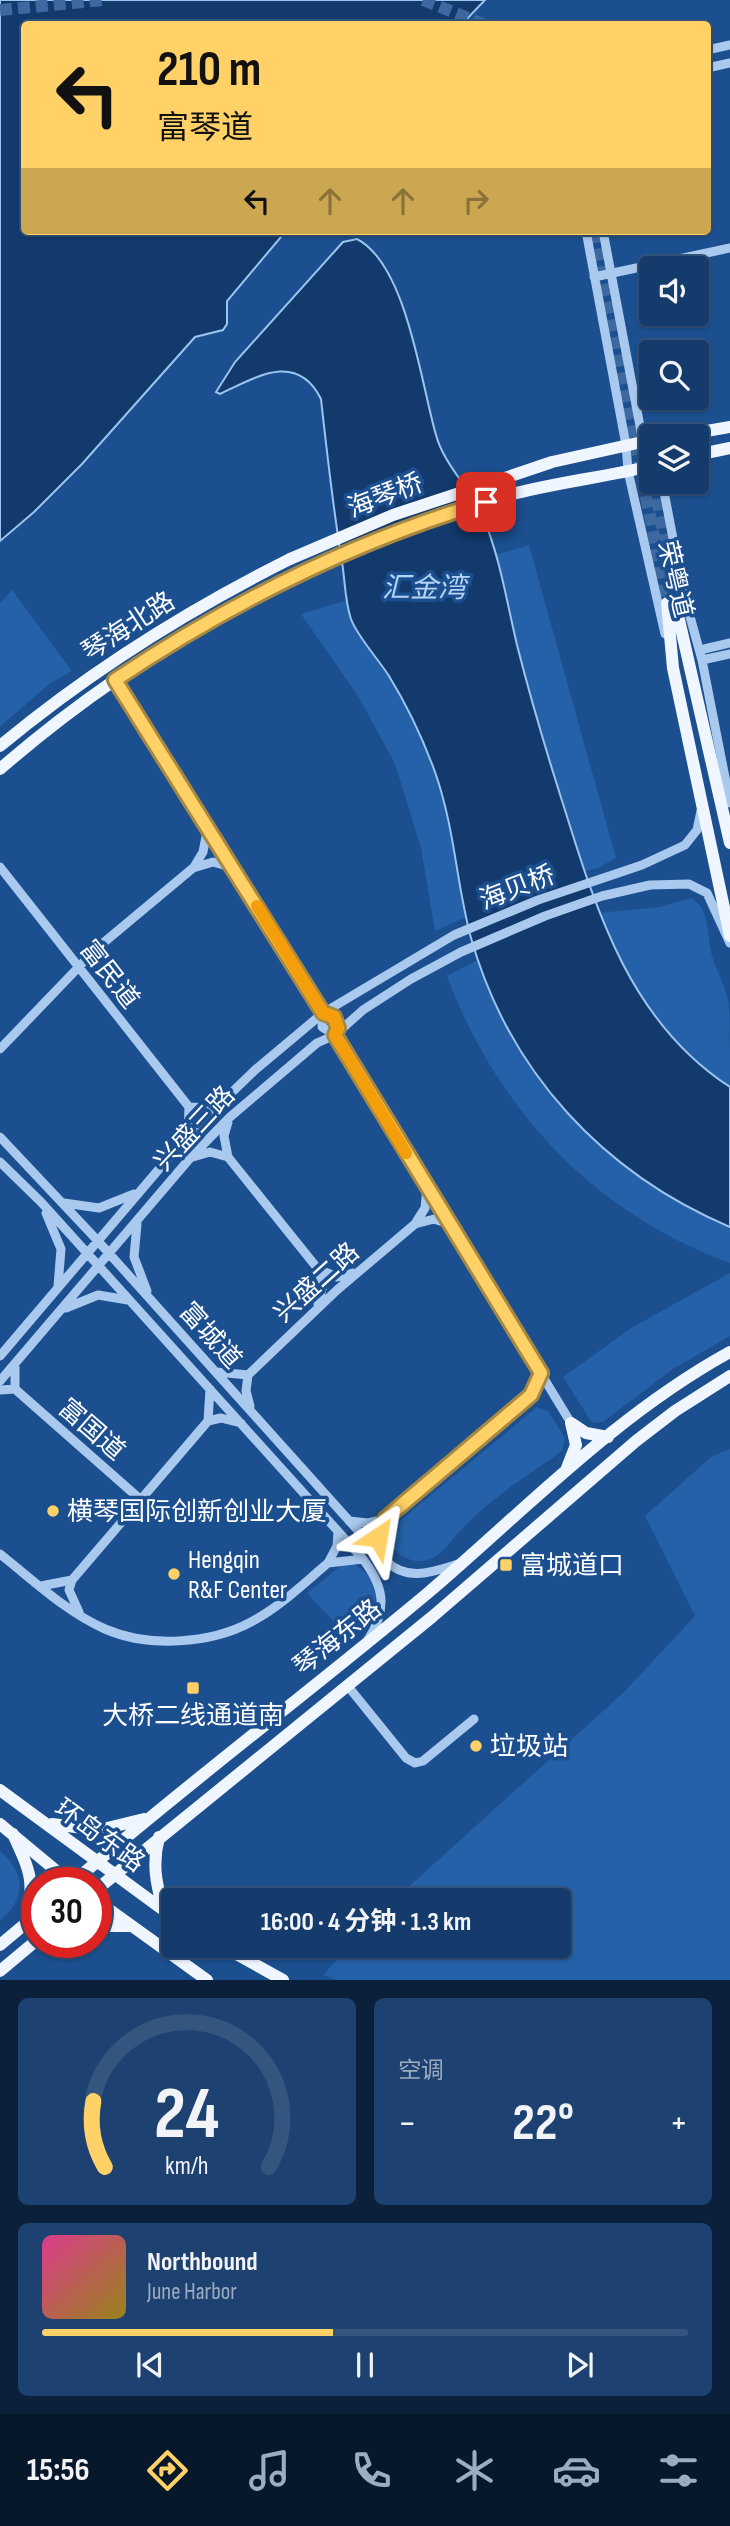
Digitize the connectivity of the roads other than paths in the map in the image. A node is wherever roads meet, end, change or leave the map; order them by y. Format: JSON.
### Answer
{"nodes":[{"id":1,"x":730,"y":45,"type":"edge"},
{"id":2,"x":711,"y":49,"type":"edge"},
{"id":3,"x":730,"y":63,"type":"edge"},
{"id":4,"x":711,"y":67,"type":"edge"},
{"id":5,"x":587,"y":235,"type":"edge"},
{"id":6,"x":604,"y":235,"type":"edge"},
{"id":7,"x":730,"y":248,"type":"edge"},
{"id":8,"x":611,"y":273,"type":"junction"},
{"id":9,"x":594,"y":277,"type":"junction"},
{"id":10,"x":643,"y":424,"type":"edge"},
{"id":11,"x":730,"y":426,"type":"edge"},
{"id":12,"x":709,"y":430,"type":"edge"},
{"id":13,"x":626,"y":445,"type":"junction"},
{"id":14,"x":639,"y":445,"type":"edge"},
{"id":15,"x":730,"y":448,"type":"edge"},
{"id":16,"x":709,"y":452,"type":"edge"},
{"id":17,"x":639,"y":469,"type":"edge"},
{"id":18,"x":628,"y":471,"type":"junction"},
{"id":19,"x":664,"y":494,"type":"edge"},
{"id":20,"x":290,"y":559,"type":"joint"},
{"id":21,"x":298,"y":574,"type":"joint"},
{"id":22,"x":730,"y":643,"type":"edge"},
{"id":23,"x":730,"y":654,"type":"edge"},
{"id":24,"x":698,"y":657,"type":"junction"},
{"id":25,"x":673,"y":668,"type":"junction"},
{"id":26,"x":115,"y":680,"type":"junction"},
{"id":27,"x":0,"y":746,"type":"edge"},
{"id":28,"x":0,"y":769,"type":"edge"},
{"id":29,"x":701,"y":799,"type":"junction"},
{"id":30,"x":730,"y":803,"type":"edge"},
{"id":31,"x":208,"y":826,"type":"junction"},
{"id":32,"x":730,"y":843,"type":"edge"},
{"id":33,"x":0,"y":867,"type":"edge"},
{"id":34,"x":193,"y":868,"type":"junction"},
{"id":35,"x":234,"y":868,"type":"junction"},
{"id":36,"x":454,"y":936,"type":"joint"},
{"id":37,"x":730,"y":936,"type":"edge"},
{"id":38,"x":730,"y":943,"type":"edge"},
{"id":39,"x":461,"y":952,"type":"joint"},
{"id":40,"x":77,"y":967,"type":"junction"},
{"id":41,"x":323,"y":1013,"type":"junction"},
{"id":42,"x":335,"y":1035,"type":"junction"},
{"id":43,"x":0,"y":1049,"type":"edge"},
{"id":44,"x":189,"y":1107,"type":"junction"},
{"id":45,"x":214,"y":1108,"type":"junction"},
{"id":46,"x":230,"y":1117,"type":"junction"},
{"id":47,"x":188,"y":1135,"type":"junction"},
{"id":48,"x":0,"y":1138,"type":"edge"},
{"id":49,"x":191,"y":1157,"type":"junction"},
{"id":50,"x":228,"y":1157,"type":"junction"},
{"id":51,"x":0,"y":1162,"type":"edge"},
{"id":52,"x":427,"y":1188,"type":"junction"},
{"id":53,"x":139,"y":1192,"type":"junction"},
{"id":54,"x":41,"y":1202,"type":"junction"},
{"id":55,"x":63,"y":1202,"type":"junction"},
{"id":56,"x":137,"y":1222,"type":"junction"},
{"id":57,"x":415,"y":1224,"type":"junction"},
{"id":58,"x":449,"y":1224,"type":"junction"},
{"id":59,"x":97,"y":1240,"type":"junction"},
{"id":60,"x":86,"y":1252,"type":"junction"},
{"id":61,"x":110,"y":1254,"type":"junction"},
{"id":62,"x":99,"y":1266,"type":"junction"},
{"id":63,"x":318,"y":1269,"type":"junction"},
{"id":64,"x":357,"y":1272,"type":"junction"},
{"id":65,"x":57,"y":1287,"type":"junction"},
{"id":66,"x":151,"y":1299,"type":"junction"},
{"id":67,"x":128,"y":1300,"type":"junction"},
{"id":68,"x":317,"y":1308,"type":"junction"},
{"id":69,"x":61,"y":1310,"type":"junction"},
{"id":70,"x":730,"y":1352,"type":"edge"},
{"id":71,"x":1,"y":1354,"type":"edge"},
{"id":72,"x":15,"y":1364,"type":"junction"},
{"id":73,"x":216,"y":1371,"type":"junction"},
{"id":74,"x":541,"y":1373,"type":"junction"},
{"id":75,"x":248,"y":1375,"type":"junction"},
{"id":76,"x":730,"y":1376,"type":"edge"},
{"id":77,"x":0,"y":1381,"type":"edge"},
{"id":78,"x":209,"y":1387,"type":"junction"},
{"id":79,"x":15,"y":1389,"type":"junction"},
{"id":80,"x":0,"y":1390,"type":"edge"},
{"id":81,"x":531,"y":1395,"type":"junction"},
{"id":82,"x":554,"y":1395,"type":"junction"},
{"id":83,"x":251,"y":1412,"type":"junction"},
{"id":84,"x":208,"y":1421,"type":"junction"},
{"id":85,"x":241,"y":1423,"type":"junction"},
{"id":86,"x":571,"y":1423,"type":"junction"},
{"id":87,"x":608,"y":1437,"type":"junction"},
{"id":88,"x":564,"y":1473,"type":"junction"},
{"id":89,"x":141,"y":1500,"type":"junction"},
{"id":90,"x":385,"y":1519,"type":"junction"},
{"id":91,"x":349,"y":1521,"type":"junction"},
{"id":92,"x":338,"y":1532,"type":"junction"},
{"id":93,"x":0,"y":1554,"type":"edge"},
{"id":94,"x":363,"y":1559,"type":"junction"},
{"id":95,"x":385,"y":1560,"type":"junction"},
{"id":96,"x":328,"y":1563,"type":"junction"},
{"id":97,"x":461,"y":1563,"type":"junction"},
{"id":98,"x":72,"y":1580,"type":"junction"},
{"id":99,"x":41,"y":1586,"type":"junction"},
{"id":100,"x":80,"y":1614,"type":"junction"},
{"id":101,"x":367,"y":1642,"type":"junction"},
{"id":102,"x":347,"y":1685,"type":"junction"},
{"id":103,"x":474,"y":1719,"type":"dead end"},
{"id":104,"x":0,"y":1790,"type":"edge"},
{"id":105,"x":30,"y":1812,"type":"junction"},
{"id":106,"x":154,"y":1816,"type":"junction"},
{"id":107,"x":0,"y":1824,"type":"edge"},
{"id":108,"x":13,"y":1834,"type":"junction"},
{"id":109,"x":159,"y":1837,"type":"junction"},
{"id":110,"x":99,"y":1860,"type":"junction"},
{"id":111,"x":28,"y":1867,"type":"edge"},
{"id":112,"x":53,"y":1867,"type":"edge"},
{"id":113,"x":91,"y":1867,"type":"edge"},
{"id":114,"x":115,"y":1872,"type":"junction"},
{"id":115,"x":112,"y":1875,"type":"edge"},
{"id":116,"x":161,"y":1894,"type":"edge"},
{"id":117,"x":161,"y":1908,"type":"edge"},
{"id":118,"x":112,"y":1912,"type":"edge"},
{"id":119,"x":112,"y":1926,"type":"edge"},
{"id":120,"x":131,"y":1926,"type":"junction"},
{"id":121,"x":21,"y":1927,"type":"edge"},
{"id":122,"x":0,"y":1945,"type":"edge"},
{"id":123,"x":21,"y":1953,"type":"edge"},
{"id":124,"x":244,"y":1958,"type":"edge"},
{"id":125,"x":0,"y":1971,"type":"edge"},
{"id":126,"x":207,"y":1980,"type":"edge"},
{"id":127,"x":283,"y":1980,"type":"edge"}],
"edges":[{"from":1,"to":2,"type":"street"},
{"from":3,"to":4,"type":"street"},
{"from":5,"to":9,"type":"street","name":"荣粤道"},
{"from":6,"to":8,"type":"street"},
{"from":7,"to":8,"type":"street"},
{"from":8,"to":9,"type":"street"},
{"from":8,"to":10,"type":"street"},
{"from":9,"to":13,"type":"street","name":"荣粤道"},
{"from":11,"to":12,"type":"main road"},
{"from":13,"to":14,"type":"main road","name":"海琴桥"},
{"from":13,"to":18,"type":"street","name":"荣粤道"},
{"from":13,"to":20,"type":"main road","name":"海琴桥","bridge":true},
{"from":15,"to":16,"type":"main road"},
{"from":17,"to":18,"type":"main road","name":"海琴桥"},
{"from":18,"to":21,"type":"main road","name":"海琴桥"},
{"from":18,"to":25,"type":"street","name":"荣粤道"},
{"from":19,"to":24,"type":"street","name":"荣粤道"},
{"from":20,"to":27,"type":"main road","name":"琴海北路"},
{"from":21,"to":26,"type":"main road","name":"琴海北路"},
{"from":22,"to":24,"type":"street"},
{"from":23,"to":24,"type":"street"},
{"from":24,"to":25,"type":"main road"},
{"from":24,"to":30,"type":"street","name":"荣粤道"},
{"from":24,"to":32,"type":"main road","name":"荣粤道"},
{"from":25,"to":29,"type":"main road","name":"荣粤道"},
{"from":26,"to":28,"type":"main road","name":"琴海北路"},
{"from":26,"to":31,"type":"street"},
{"from":29,"to":36,"type":"street","name":"海贝桥"},
{"from":29,"to":37,"type":"main road","name":"荣粤道"},
{"from":31,"to":34,"type":"street"},
{"from":31,"to":35,"type":"street"},
{"from":33,"to":40,"type":"street","name":"富民道"},
{"from":34,"to":35,"type":"street"},
{"from":34,"to":40,"type":"street"},
{"from":35,"to":41,"type":"street"},
{"from":36,"to":41,"type":"street","name":"兴盛三路"},
{"from":38,"to":39,"type":"street","name":"海贝桥"},
{"from":39,"to":42,"type":"street","name":"兴盛三路"},
{"from":40,"to":43,"type":"street"},
{"from":40,"to":44,"type":"street","name":"富民道"},
{"from":41,"to":42,"type":"street"},
{"from":41,"to":45,"type":"street","name":"兴盛三路"},
{"from":42,"to":46,"type":"street","name":"兴盛三路"},
{"from":42,"to":52,"type":"street"},
{"from":44,"to":45,"type":"street"},
{"from":44,"to":47,"type":"street"},
{"from":45,"to":47,"type":"street","name":"兴盛三路"},
{"from":46,"to":49,"type":"street","name":"兴盛三路"},
{"from":46,"to":50,"type":"street"},
{"from":47,"to":53,"type":"street","name":"兴盛三路"},
{"from":48,"to":55,"type":"street","name":"富城道"},
{"from":49,"to":50,"type":"street"},
{"from":49,"to":56,"type":"street","name":"兴盛三路"},
{"from":50,"to":63,"type":"street"},
{"from":51,"to":54,"type":"street","name":"富城道"},
{"from":52,"to":57,"type":"street"},
{"from":52,"to":58,"type":"street"},
{"from":53,"to":55,"type":"street"},
{"from":53,"to":59,"type":"street","name":"兴盛三路"},
{"from":54,"to":60,"type":"street","name":"富城道"},
{"from":54,"to":65,"type":"street"},
{"from":55,"to":59,"type":"street","name":"富城道"},
{"from":56,"to":61,"type":"street","name":"兴盛三路"},
{"from":56,"to":66,"type":"street"},
{"from":57,"to":58,"type":"street"},
{"from":57,"to":64,"type":"street","name":"兴盛二路"},
{"from":58,"to":74,"type":"street"},
{"from":59,"to":60,"type":"street","name":"兴盛三路"},
{"from":59,"to":61,"type":"street","name":"富城道"},
{"from":60,"to":62,"type":"street","name":"富城道"},
{"from":60,"to":65,"type":"street","name":"兴盛三路"},
{"from":61,"to":62,"type":"street","name":"兴盛三路"},
{"from":61,"to":66,"type":"street","name":"富城道"},
{"from":62,"to":67,"type":"street","name":"富城道"},
{"from":62,"to":69,"type":"street","name":"兴盛三路"},
{"from":63,"to":64,"type":"street"},
{"from":63,"to":68,"type":"street"},
{"from":64,"to":68,"type":"street","name":"兴盛二路"},
{"from":65,"to":71,"type":"street","name":"兴盛三路"},
{"from":66,"to":73,"type":"street","name":"富城道"},
{"from":67,"to":69,"type":"street"},
{"from":67,"to":78,"type":"street","name":"富城道"},
{"from":68,"to":75,"type":"street","name":"兴盛二路"},
{"from":69,"to":72,"type":"street","name":"兴盛三路"},
{"from":70,"to":87,"type":"main road","name":"琴海东路"},
{"from":72,"to":77,"type":"street","name":"兴盛三路"},
{"from":72,"to":79,"type":"street"},
{"from":73,"to":75,"type":"street"},
{"from":73,"to":83,"type":"street","name":"富城道"},
{"from":74,"to":81,"type":"street"},
{"from":74,"to":82,"type":"street"},
{"from":75,"to":83,"type":"street"},
{"from":76,"to":102,"type":"main road","name":"琴海东路"},
{"from":78,"to":84,"type":"street"},
{"from":78,"to":85,"type":"street","name":"富城道"},
{"from":79,"to":80,"type":"street"},
{"from":79,"to":89,"type":"street","name":"富国道"},
{"from":81,"to":82,"type":"street"},
{"from":81,"to":90,"type":"street"},
{"from":82,"to":86,"type":"street"},
{"from":83,"to":91,"type":"street","name":"富城道"},
{"from":84,"to":85,"type":"street"},
{"from":84,"to":89,"type":"street"},
{"from":85,"to":92,"type":"street","name":"富城道"},
{"from":86,"to":87,"type":"main road"},
{"from":86,"to":88,"type":"main road"},
{"from":87,"to":88,"type":"main road","name":"琴海东路"},
{"from":88,"to":97,"type":"main road","name":"琴海东路"},
{"from":89,"to":98,"type":"street"},
{"from":90,"to":91,"type":"street"},
{"from":90,"to":95,"type":"street"},
{"from":91,"to":95,"type":"street","name":"富城道"},
{"from":92,"to":94,"type":"street","name":"富城道"},
{"from":92,"to":96,"type":"street"},
{"from":93,"to":99,"type":"street"},
{"from":94,"to":96,"type":"street"},
{"from":94,"to":101,"type":"street","name":"富城道"},
{"from":95,"to":97,"type":"street"},
{"from":96,"to":100,"type":"street"},
{"from":97,"to":101,"type":"main road","name":"琴海东路"},
{"from":98,"to":99,"type":"street"},
{"from":98,"to":100,"type":"street"},
{"from":99,"to":100,"type":"street"},
{"from":101,"to":106,"type":"main road","name":"琴海东路"},
{"from":102,"to":103,"type":"street"},
{"from":102,"to":109,"type":"main road","name":"琴海东路"},
{"from":104,"to":105,"type":"main road","name":"环岛东路"},
{"from":105,"to":106,"type":"main road"},
{"from":105,"to":110,"type":"main road","name":"环岛东路"},
{"from":106,"to":110,"type":"main road","name":"琴海东路"},
{"from":107,"to":108,"type":"main road","name":"环岛东路"},
{"from":108,"to":111,"type":"main road"},
{"from":108,"to":112,"type":"main road","name":"环岛东路"},
{"from":109,"to":114,"type":"main road","name":"琴海东路"},
{"from":109,"to":116,"type":"main road"},
{"from":110,"to":113,"type":"main road","name":"琴海东路"},
{"from":110,"to":114,"type":"main road","name":"环岛东路"},
{"from":114,"to":115,"type":"main road","name":"琴海东路"},
{"from":114,"to":117,"type":"main road","name":"环岛东路"},
{"from":118,"to":120,"type":"main road"},
{"from":119,"to":120,"type":"main road"},
{"from":120,"to":126,"type":"main road"},
{"from":121,"to":122,"type":"main road"},
{"from":123,"to":125,"type":"main road"},
{"from":124,"to":127,"type":"main road"}]}
